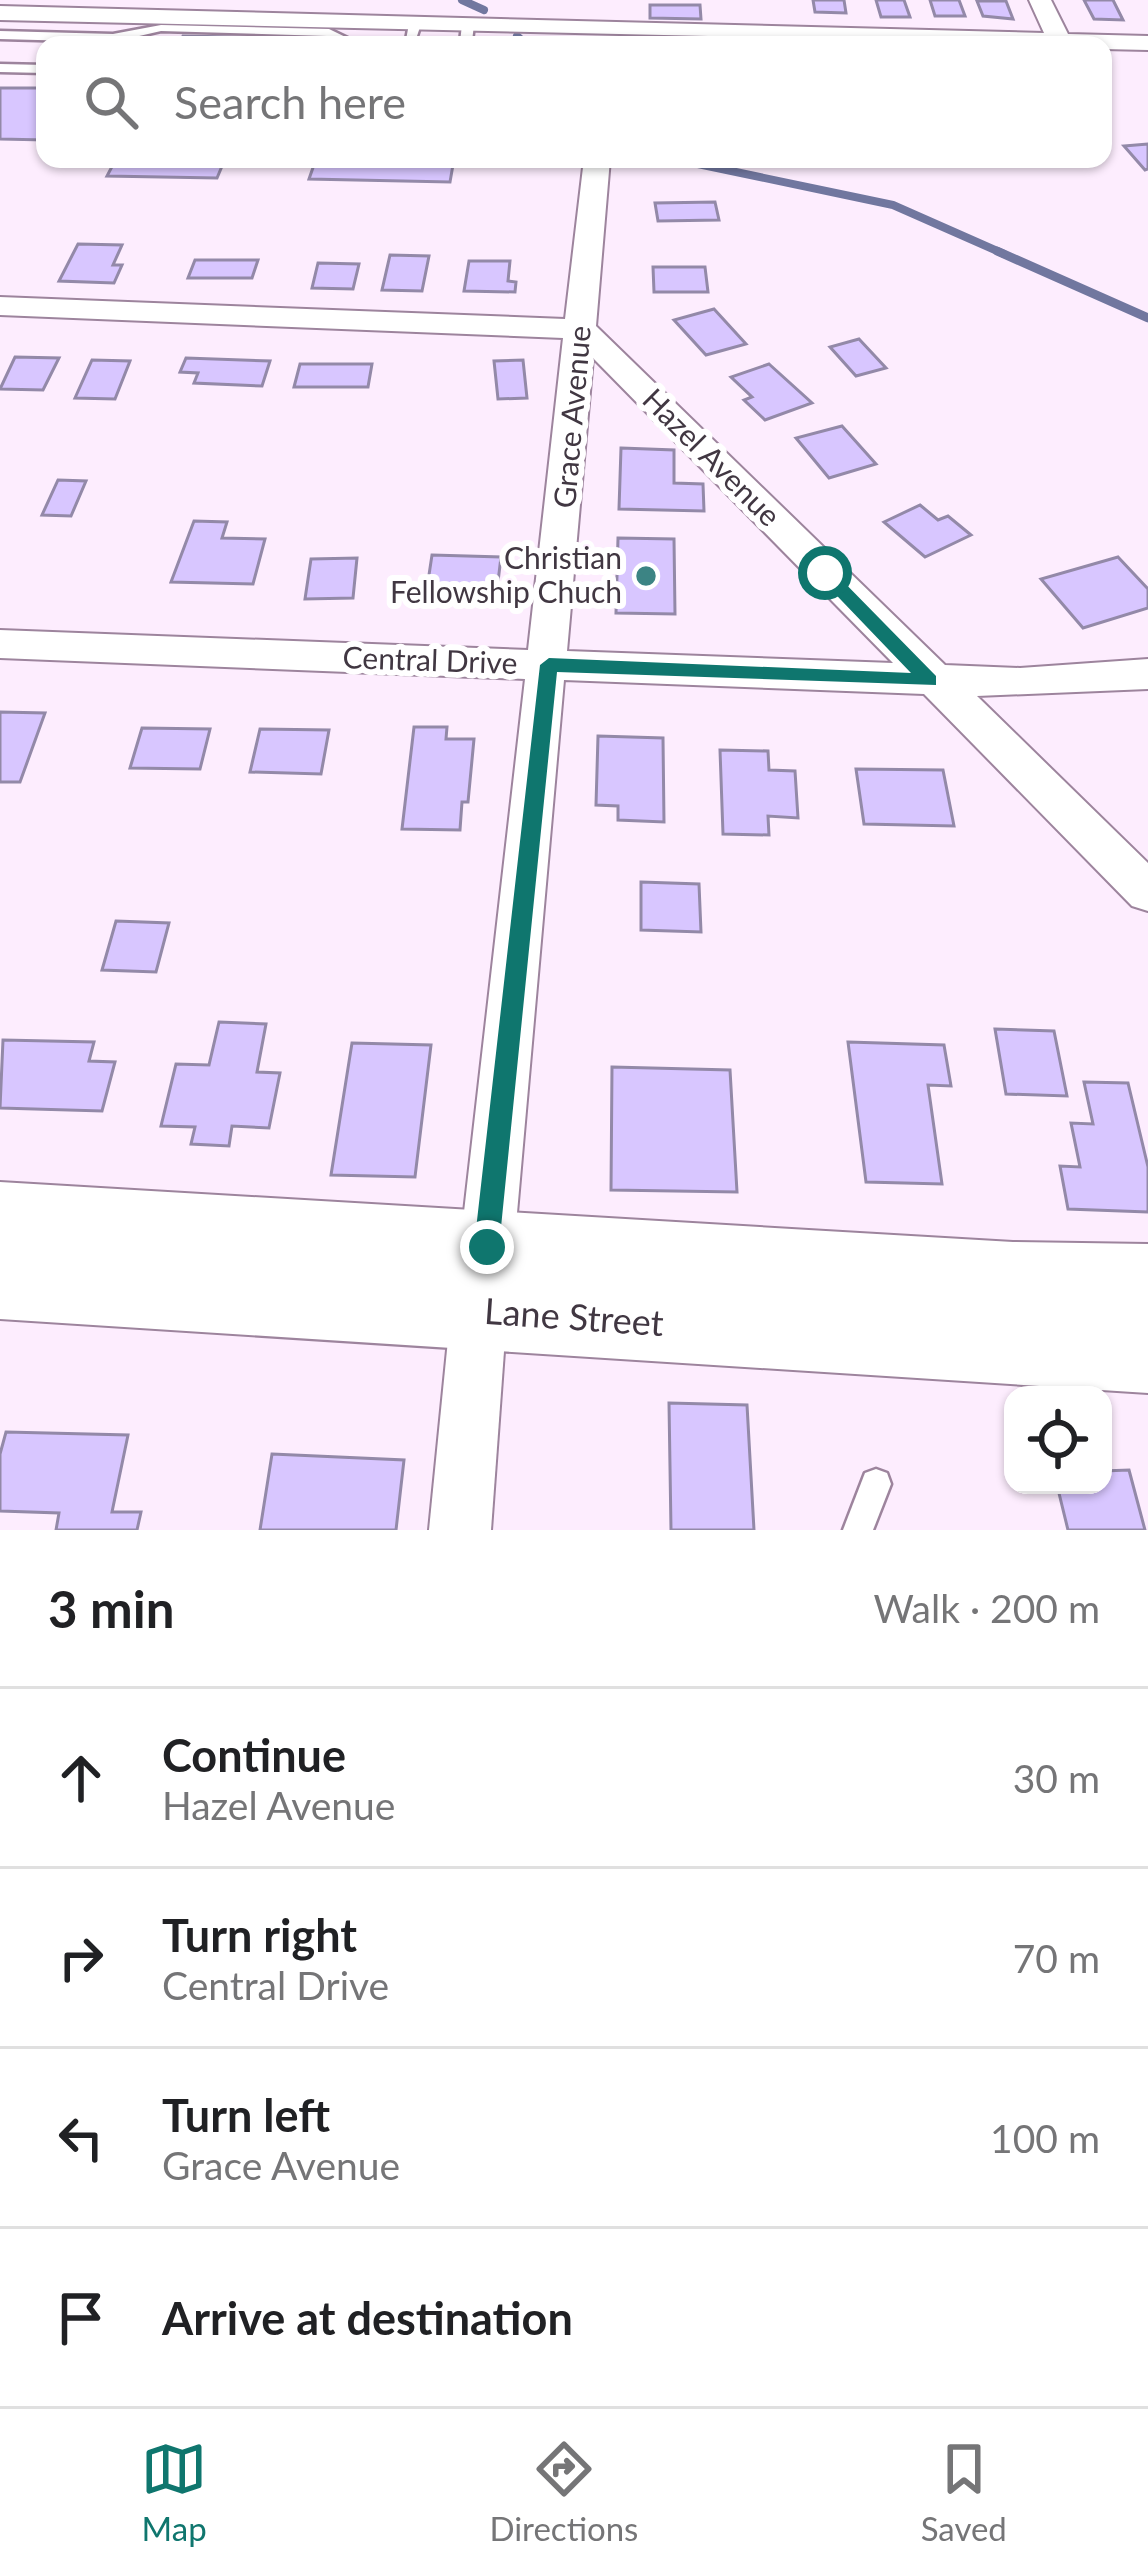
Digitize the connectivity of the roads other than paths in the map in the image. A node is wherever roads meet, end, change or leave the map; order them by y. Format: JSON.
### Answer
{"nodes":[{"id":1,"x":607,"y":0,"type":"edge"},
{"id":2,"x":1040,"y":0,"type":"edge"},
{"id":3,"x":180,"y":9,"type":"edge"},
{"id":4,"x":0,"y":13,"type":"edge"},
{"id":5,"x":134,"y":24,"type":"junction"},
{"id":6,"x":0,"y":35,"type":"edge"},
{"id":7,"x":470,"y":35,"type":"edge"},
{"id":8,"x":123,"y":36,"type":"edge"},
{"id":9,"x":336,"y":36,"type":"edge"},
{"id":10,"x":406,"y":36,"type":"edge"},
{"id":11,"x":605,"y":36,"type":"edge"},
{"id":12,"x":1057,"y":36,"type":"edge"},
{"id":13,"x":36,"y":37,"type":"edge"},
{"id":14,"x":1112,"y":45,"type":"edge"},
{"id":15,"x":1143,"y":49,"type":"edge"},
{"id":16,"x":0,"y":68,"type":"edge"},
{"id":17,"x":36,"y":69,"type":"edge"},
{"id":18,"x":597,"y":168,"type":"edge"},
{"id":19,"x":1,"y":307,"type":"edge"},
{"id":20,"x":581,"y":329,"type":"junction"},
{"id":21,"x":0,"y":644,"type":"edge"},
{"id":22,"x":549,"y":665,"type":"junction"},
{"id":23,"x":1148,"y":674,"type":"edge"},
{"id":24,"x":930,"y":680,"type":"junction"},
{"id":25,"x":1148,"y":892,"type":"edge"},
{"id":26,"x":0,"y":1220,"type":"edge"},
{"id":27,"x":483,"y":1278,"type":"junction"},
{"id":28,"x":0,"y":1280,"type":"edge"},
{"id":29,"x":1148,"y":1283,"type":"edge"},
{"id":30,"x":1148,"y":1352,"type":"edge"},
{"id":31,"x":876,"y":1484,"type":"dead end"},
{"id":32,"x":460,"y":1530,"type":"edge"},
{"id":33,"x":857,"y":1530,"type":"edge"}],
"edges":[{"from":1,"to":11,"type":"street"},
{"from":2,"to":12,"type":"street"},
{"from":3,"to":5,"type":"street"},
{"from":3,"to":10,"type":"street"},
{"from":4,"to":5,"type":"street"},
{"from":5,"to":8,"type":"lane"},
{"from":5,"to":9,"type":"lane"},
{"from":6,"to":13,"type":"lane"},
{"from":7,"to":10,"type":"street"},
{"from":7,"to":11,"type":"street"},
{"from":14,"to":15,"type":"street"},
{"from":16,"to":17,"type":"lane"},
{"from":18,"to":20,"type":"street","name":"Grace Avenue"},
{"from":19,"to":20,"type":"street"},
{"from":20,"to":22,"type":"street","name":"Grace Avenue"},
{"from":20,"to":24,"type":"street","name":"Hazel Avenue"},
{"from":21,"to":22,"type":"street","name":"Central Drive"},
{"from":22,"to":24,"type":"street","name":"Central Drive"},
{"from":22,"to":27,"type":"street","name":"Grace Avenue"},
{"from":23,"to":24,"type":"street","name":"Central Drive"},
{"from":24,"to":25,"type":"street","name":"Hazel Avenue"},
{"from":26,"to":27,"type":"main road","name":"Lane Street"},
{"from":27,"to":28,"type":"main road","name":"Lane Street"},
{"from":27,"to":29,"type":"main road","name":"Lane Street"},
{"from":27,"to":30,"type":"main road","name":"Lane Street"},
{"from":27,"to":32,"type":"street","name":"Grace Avenue"},
{"from":31,"to":33,"type":"lane"}]}
